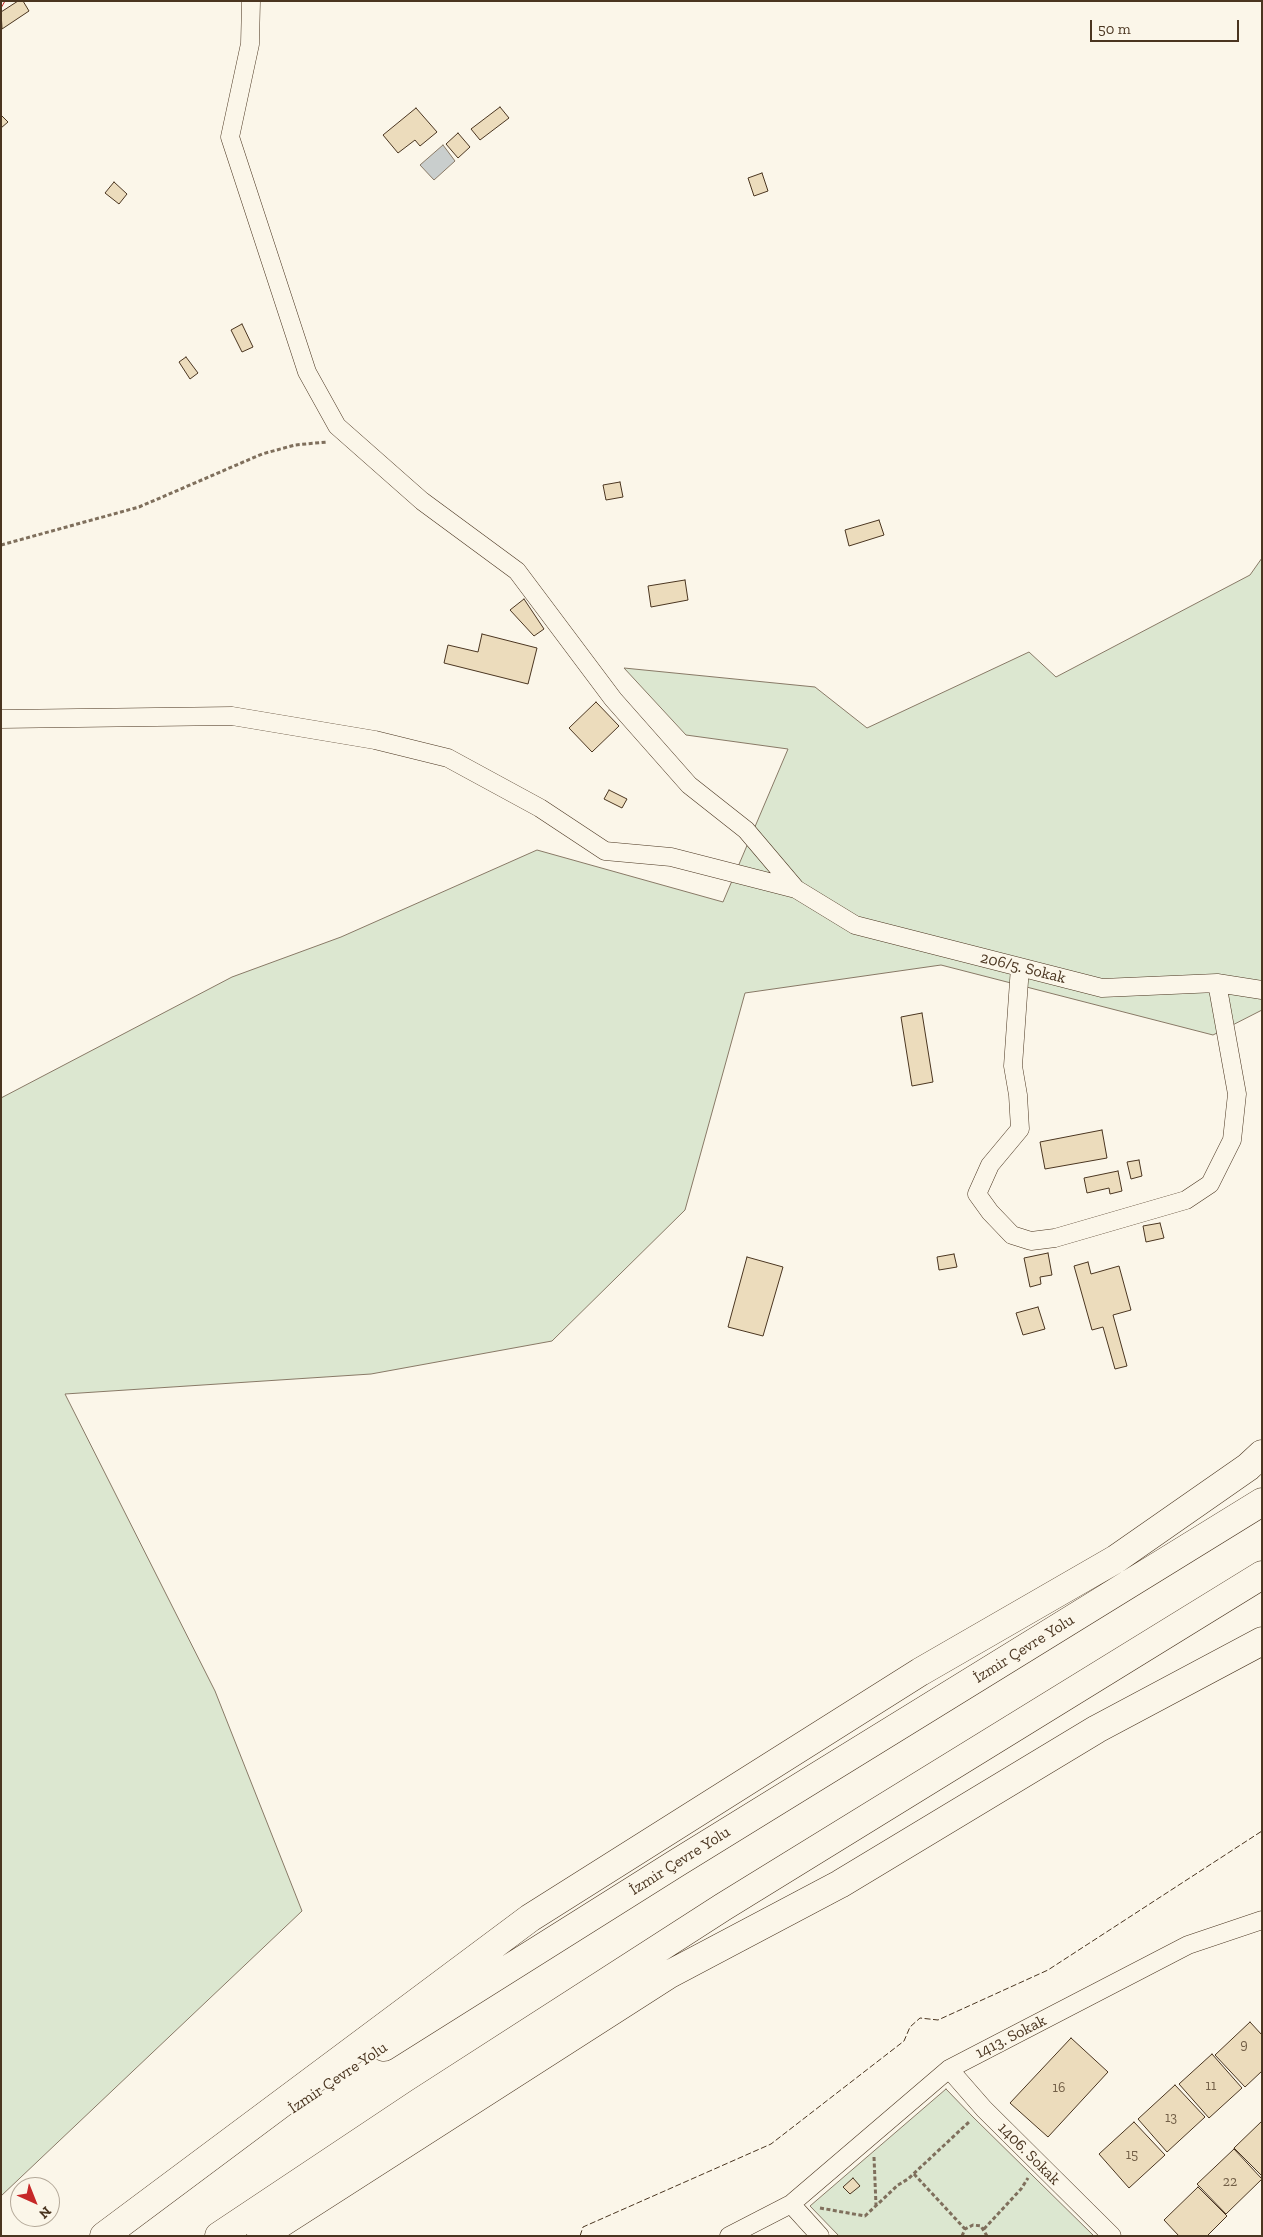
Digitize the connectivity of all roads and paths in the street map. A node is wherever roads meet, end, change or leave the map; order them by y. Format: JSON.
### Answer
{"nodes":[{"id":1,"x":251,"y":1,"type":"edge"},
{"id":2,"x":334,"y":445,"type":"dead end"},
{"id":3,"x":1,"y":545,"type":"edge"},
{"id":4,"x":1,"y":719,"type":"edge"},
{"id":5,"x":796,"y":889,"type":"junction"},
{"id":6,"x":1020,"y":968,"type":"junction"},
{"id":7,"x":1217,"y":983,"type":"junction"},
{"id":8,"x":1262,"y":990,"type":"edge"},
{"id":9,"x":1262,"y":1454,"type":"edge"},
{"id":10,"x":1262,"y":1502,"type":"edge"},
{"id":11,"x":1262,"y":1575,"type":"edge"},
{"id":12,"x":1262,"y":1641,"type":"edge"},
{"id":13,"x":1262,"y":1920,"type":"edge"},
{"id":14,"x":949,"y":2069,"type":"junction"},
{"id":15,"x":973,"y":2117,"type":"dead end"},
{"id":16,"x":870,"y":2136,"type":"junction"},
{"id":17,"x":914,"y":2174,"type":"junction"},
{"id":18,"x":1031,"y":2174,"type":"dead end"},
{"id":19,"x":791,"y":2204,"type":"junction"},
{"id":20,"x":876,"y":2204,"type":"junction"},
{"id":21,"x":965,"y":2229,"type":"junction"},
{"id":22,"x":984,"y":2229,"type":"junction"},
{"id":23,"x":105,"y":2236,"type":"edge"},
{"id":24,"x":219,"y":2236,"type":"edge"},
{"id":25,"x":261,"y":2236,"type":"edge"},
{"id":26,"x":729,"y":2236,"type":"edge"},
{"id":27,"x":820,"y":2236,"type":"edge"},
{"id":28,"x":962,"y":2236,"type":"edge"},
{"id":29,"x":987,"y":2236,"type":"edge"},
{"id":30,"x":1112,"y":2236,"type":"edge"}],
"edges":[{"from":1,"to":5,"type":"street"},
{"from":2,"to":3,"type":"path"},
{"from":4,"to":5,"type":"street"},
{"from":5,"to":6,"type":"street","name":"206/5. Sokak"},
{"from":6,"to":7,"type":"street","name":"206/5. Sokak"},
{"from":6,"to":7,"type":"street"},
{"from":7,"to":8,"type":"street","name":"206/5. Sokak"},
{"from":9,"to":23,"type":"highway"},
{"from":10,"to":23,"type":"highway","name":"İzmir Çevre Yolu"},
{"from":11,"to":24,"type":"highway"},
{"from":12,"to":25,"type":"highway"},
{"from":13,"to":14,"type":"street","name":"1413. Sokak"},
{"from":14,"to":16,"type":"street","name":"1413. Sokak"},
{"from":14,"to":30,"type":"street","name":"1406. Sokak"},
{"from":15,"to":17,"type":"path"},
{"from":16,"to":19,"type":"street","name":"1413. Sokak"},
{"from":16,"to":20,"type":"path"},
{"from":17,"to":20,"type":"path"},
{"from":17,"to":21,"type":"path"},
{"from":18,"to":22,"type":"path"},
{"from":19,"to":20,"type":"path"},
{"from":19,"to":26,"type":"street","name":"1413. Sokak"},
{"from":19,"to":27,"type":"street"},
{"from":21,"to":22,"type":"path"},
{"from":21,"to":28,"type":"path"},
{"from":22,"to":29,"type":"path"}]}
